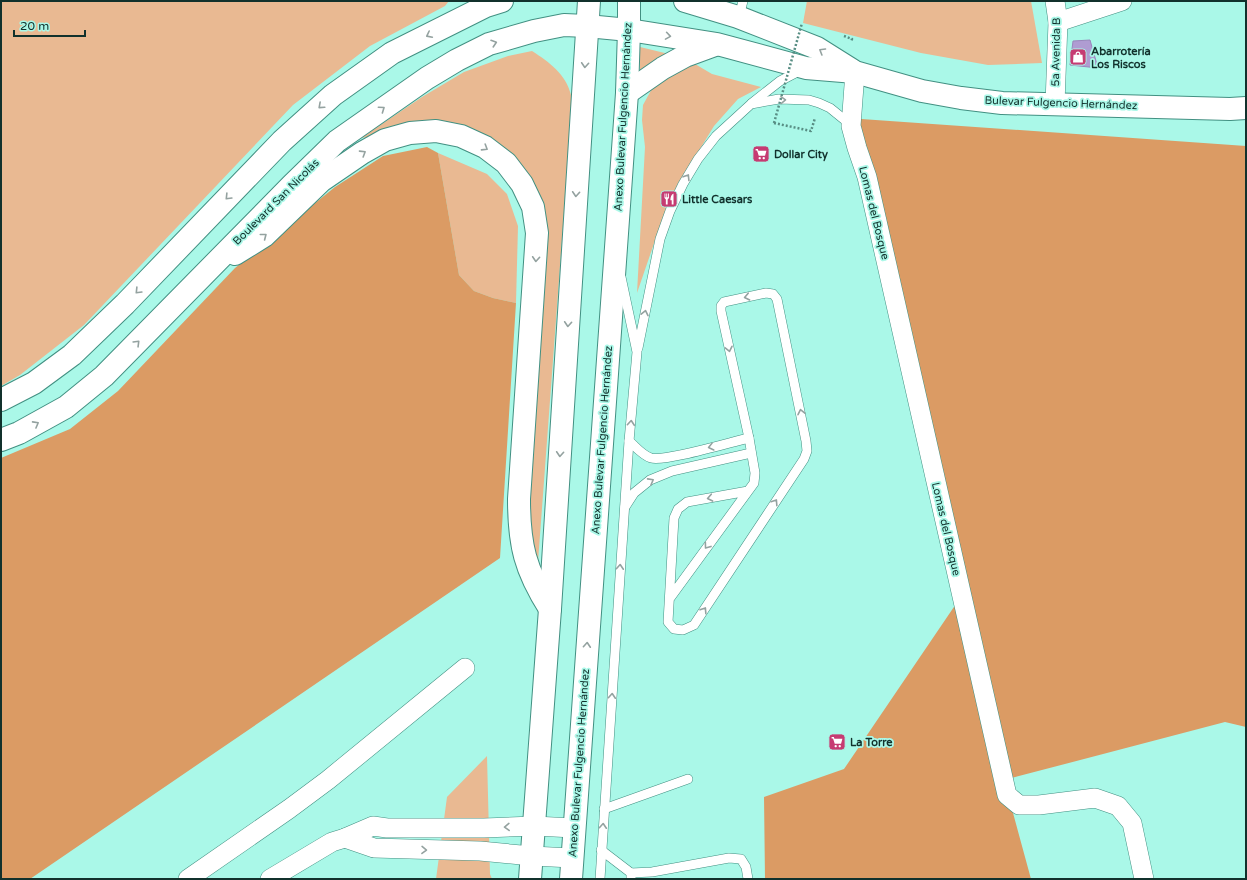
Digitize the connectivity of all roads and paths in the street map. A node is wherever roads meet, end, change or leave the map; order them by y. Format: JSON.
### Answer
{"nodes":[{"id":1,"x":470,"y":1,"type":"edge"},
{"id":2,"x":502,"y":1,"type":"edge"},
{"id":3,"x":589,"y":1,"type":"edge"},
{"id":4,"x":628,"y":1,"type":"edge"},
{"id":5,"x":685,"y":1,"type":"edge"},
{"id":6,"x":1055,"y":1,"type":"edge"},
{"id":7,"x":1122,"y":1,"type":"edge"},
{"id":8,"x":741,"y":9,"type":"edge"},
{"id":9,"x":1058,"y":22,"type":"junction"},
{"id":10,"x":802,"y":23,"type":"dead end"},
{"id":11,"x":450,"y":24,"type":"junction"},
{"id":12,"x":587,"y":26,"type":"junction"},
{"id":13,"x":629,"y":30,"type":"junction"},
{"id":14,"x":717,"y":44,"type":"junction"},
{"id":15,"x":806,"y":68,"type":"junction"},
{"id":16,"x":855,"y":72,"type":"junction"},
{"id":17,"x":627,"y":93,"type":"junction"},
{"id":18,"x":751,"y":104,"type":"junction"},
{"id":19,"x":1055,"y":104,"type":"junction"},
{"id":20,"x":1169,"y":107,"type":"junction"},
{"id":21,"x":1246,"y":108,"type":"edge"},
{"id":22,"x":1246,"y":119,"type":"edge"},
{"id":23,"x":814,"y":120,"type":"dead end"},
{"id":24,"x":851,"y":126,"type":"junction"},
{"id":25,"x":616,"y":250,"type":"junction"},
{"id":26,"x":207,"y":272,"type":"junction"},
{"id":27,"x":637,"y":352,"type":"junction"},
{"id":28,"x":1,"y":400,"type":"edge"},
{"id":29,"x":749,"y":438,"type":"junction"},
{"id":30,"x":1,"y":440,"type":"edge"},
{"id":31,"x":629,"y":441,"type":"junction"},
{"id":32,"x":751,"y":453,"type":"junction"},
{"id":33,"x":748,"y":491,"type":"junction"},
{"id":34,"x":624,"y":508,"type":"junction"},
{"id":35,"x":670,"y":598,"type":"junction"},
{"id":36,"x":550,"y":609,"type":"junction"},
{"id":37,"x":465,"y":668,"type":"dead end"},
{"id":38,"x":688,"y":779,"type":"dead end"},
{"id":39,"x":604,"y":809,"type":"junction"},
{"id":40,"x":534,"y":826,"type":"junction"},
{"id":41,"x":574,"y":828,"type":"junction"},
{"id":42,"x":345,"y":838,"type":"junction"},
{"id":43,"x":601,"y":850,"type":"junction"},
{"id":44,"x":532,"y":856,"type":"junction"},
{"id":45,"x":572,"y":869,"type":"edge"},
{"id":46,"x":631,"y":876,"type":"edge"},
{"id":47,"x":188,"y":879,"type":"edge"},
{"id":48,"x":270,"y":879,"type":"edge"},
{"id":49,"x":530,"y":879,"type":"edge"},
{"id":50,"x":600,"y":879,"type":"edge"},
{"id":51,"x":748,"y":879,"type":"edge"},
{"id":52,"x":1144,"y":879,"type":"edge"}],
"edges":[{"from":1,"to":11,"type":"main road"},
{"from":2,"to":11,"type":"main road"},
{"from":3,"to":12,"type":"main road"},
{"from":4,"to":13,"type":"main road","name":"Anexo Bulevar Fulgencio Hernández"},
{"from":5,"to":8,"type":"main road","name":"Bulevar Fulgencio Hernández"},
{"from":6,"to":9,"type":"street","name":"5a Avenida B"},
{"from":7,"to":9,"type":"street"},
{"from":16,"to":8,"type":"main road","name":"Bulevar Fulgencio Hernández","one_way":true},
{"from":9,"to":19,"type":"street","name":"5a Avenida B"},
{"from":10,"to":23,"type":"path","bridge":true},
{"from":11,"to":28,"type":"main road","one_way":true},
{"from":12,"to":13,"type":"main road","name":"Bulevar Fulgencio Hernández"},
{"from":26,"to":12,"type":"main road","name":"Boulevard San Nicolás","one_way":true},
{"from":12,"to":36,"type":"main road","one_way":true},
{"from":13,"to":14,"type":"main road","name":"Bulevar Fulgencio Hernández","one_way":true},
{"from":13,"to":17,"type":"main road","name":"Anexo Bulevar Fulgencio Hernández"},
{"from":14,"to":15,"type":"main road","name":"Bulevar Fulgencio Hernández"},
{"from":14,"to":17,"type":"main road"},
{"from":15,"to":16,"type":"main road","name":"Bulevar Fulgencio Hernández"},
{"from":15,"to":18,"type":"lane"},
{"from":16,"to":19,"type":"main road","name":"Bulevar Fulgencio Hernández"},
{"from":16,"to":24,"type":"street","name":"Lomas del Bosque"},
{"from":17,"to":25,"type":"main road","name":"Anexo Bulevar Fulgencio Hernández"},
{"from":18,"to":24,"type":"lane","one_way":true},
{"from":27,"to":18,"type":"lane","one_way":true},
{"from":19,"to":20,"type":"main road","name":"Bulevar Fulgencio Hernández"},
{"from":20,"to":21,"type":"main road","name":"Bulevar Fulgencio Hernández"},
{"from":20,"to":22,"type":"street"},
{"from":24,"to":52,"type":"street","name":"Lomas del Bosque"},
{"from":25,"to":27,"type":"lane"},
{"from":41,"to":25,"type":"main road","name":"Anexo Bulevar Fulgencio Hernández","one_way":true},
{"from":30,"to":26,"type":"main road","name":"Boulevard San Nicolás","one_way":true},
{"from":26,"to":36,"type":"main road","one_way":true},
{"from":31,"to":27,"type":"lane","one_way":true},
{"from":29,"to":31,"type":"lane","one_way":true},
{"from":29,"to":32,"type":"lane"},
{"from":35,"to":29,"type":"lane","one_way":true},
{"from":31,"to":34,"type":"lane"},
{"from":32,"to":33,"type":"lane"},
{"from":34,"to":32,"type":"lane","one_way":true},
{"from":33,"to":35,"type":"lane","one_way":true},
{"from":33,"to":35,"type":"lane","one_way":true},
{"from":39,"to":34,"type":"lane","one_way":true},
{"from":36,"to":40,"type":"main road"},
{"from":37,"to":47,"type":"street"},
{"from":38,"to":39,"type":"lane"},
{"from":43,"to":39,"type":"lane","one_way":true},
{"from":40,"to":41,"type":"street"},
{"from":40,"to":42,"type":"street","one_way":true},
{"from":40,"to":44,"type":"main road"},
{"from":41,"to":45,"type":"main road","name":"Anexo Bulevar Fulgencio Hernández"},
{"from":42,"to":44,"type":"street","one_way":true},
{"from":42,"to":48,"type":"street"},
{"from":43,"to":46,"type":"lane"},
{"from":43,"to":50,"type":"lane"},
{"from":44,"to":45,"type":"street"},
{"from":44,"to":49,"type":"main road"},
{"from":46,"to":51,"type":"lane"}]}
